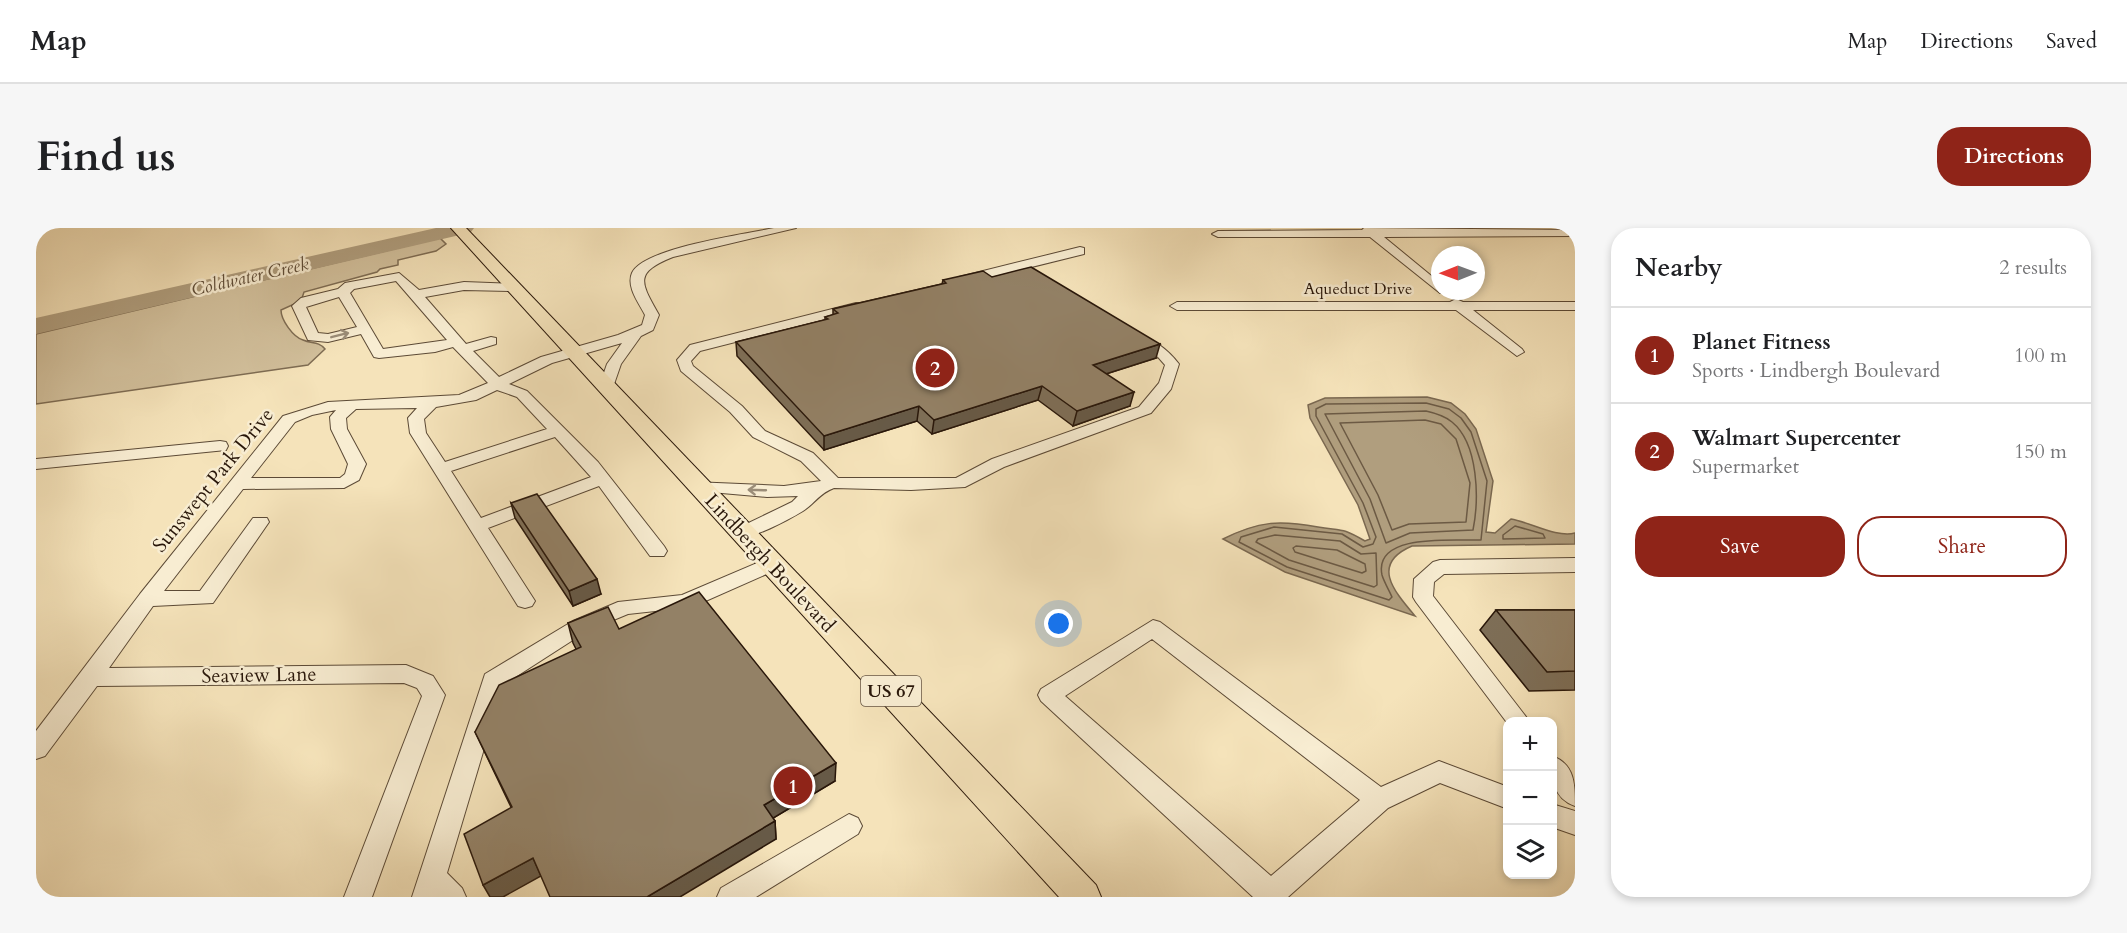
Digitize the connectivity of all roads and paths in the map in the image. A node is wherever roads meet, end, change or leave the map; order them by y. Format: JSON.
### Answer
{"nodes":[{"id":1,"x":458,"y":228,"type":"edge"},
{"id":2,"x":790,"y":228,"type":"edge"},
{"id":3,"x":1368,"y":231,"type":"edge"},
{"id":4,"x":1549,"y":231,"type":"edge"},
{"id":5,"x":1575,"y":233,"type":"edge"},
{"id":6,"x":1218,"y":234,"type":"dead end"},
{"id":7,"x":1080,"y":251,"type":"dead end"},
{"id":8,"x":498,"y":270,"type":"junction"},
{"id":9,"x":1431,"y":282,"type":"edge"},
{"id":10,"x":949,"y":284,"type":"edge"},
{"id":11,"x":513,"y":287,"type":"junction"},
{"id":12,"x":343,"y":292,"type":"junction"},
{"id":13,"x":418,"y":294,"type":"junction"},
{"id":14,"x":1453,"y":300,"type":"edge"},
{"id":15,"x":876,"y":302,"type":"edge"},
{"id":16,"x":1177,"y":306,"type":"dead end"},
{"id":17,"x":1460,"y":306,"type":"junction"},
{"id":18,"x":1575,"y":306,"type":"edge"},
{"id":19,"x":1122,"y":328,"type":"edge"},
{"id":20,"x":366,"y":329,"type":"junction"},
{"id":21,"x":635,"y":334,"type":"junction"},
{"id":22,"x":491,"y":341,"type":"dead end"},
{"id":23,"x":460,"y":346,"type":"junction"},
{"id":24,"x":574,"y":352,"type":"junction"},
{"id":25,"x":1517,"y":352,"type":"dead end"},
{"id":26,"x":498,"y":385,"type":"junction"},
{"id":27,"x":607,"y":387,"type":"junction"},
{"id":28,"x":430,"y":405,"type":"junction"},
{"id":29,"x":350,"y":406,"type":"junction"},
{"id":30,"x":558,"y":431,"type":"junction"},
{"id":31,"x":220,"y":446,"type":"dead end"},
{"id":32,"x":36,"y":464,"type":"edge"},
{"id":33,"x":441,"y":469,"type":"junction"},
{"id":34,"x":602,"y":479,"type":"junction"},
{"id":35,"x":237,"y":484,"type":"junction"},
{"id":36,"x":699,"y":486,"type":"junction"},
{"id":37,"x":824,"y":486,"type":"junction"},
{"id":38,"x":260,"y":522,"type":"dead end"},
{"id":39,"x":477,"y":526,"type":"junction"},
{"id":40,"x":743,"y":533,"type":"junction"},
{"id":41,"x":657,"y":551,"type":"dead end"},
{"id":42,"x":771,"y":564,"type":"junction"},
{"id":43,"x":1575,"y":565,"type":"edge"},
{"id":44,"x":147,"y":599,"type":"junction"},
{"id":45,"x":525,"y":601,"type":"dead end"},
{"id":46,"x":91,"y":677,"type":"junction"},
{"id":47,"x":1515,"y":717,"type":"edge"},
{"id":48,"x":36,"y":749,"type":"edge"},
{"id":49,"x":1556,"y":771,"type":"edge"},
{"id":50,"x":1575,"y":795,"type":"edge"},
{"id":51,"x":1503,"y":796,"type":"edge"},
{"id":52,"x":1379,"y":800,"type":"junction"},
{"id":53,"x":1557,"y":816,"type":"edge"},
{"id":54,"x":1575,"y":823,"type":"edge"},
{"id":55,"x":849,"y":826,"type":"dead end"},
{"id":56,"x":429,"y":887,"type":"edge"},
{"id":57,"x":1269,"y":895,"type":"edge"},
{"id":58,"x":358,"y":897,"type":"edge"},
{"id":59,"x":452,"y":897,"type":"edge"},
{"id":60,"x":731,"y":897,"type":"edge"},
{"id":61,"x":1083,"y":897,"type":"edge"}],
"edges":[{"from":1,"to":8,"type":"main road","name":"Lindbergh Boulevard","number":"US 67"},
{"from":2,"to":21,"type":"street"},
{"from":3,"to":4,"type":"street"},
{"from":3,"to":6,"type":"street"},
{"from":3,"to":9,"type":"street"},
{"from":4,"to":5,"type":"street"},
{"from":7,"to":10,"type":"street"},
{"from":8,"to":11,"type":"main road","name":"Lindbergh Boulevard","number":"US 67"},
{"from":8,"to":13,"type":"street"},
{"from":11,"to":13,"type":"street"},
{"from":11,"to":24,"type":"main road","name":"Lindbergh Boulevard","number":"US 67"},
{"from":12,"to":13,"type":"street"},
{"from":12,"to":20,"type":"street"},
{"from":12,"to":20,"type":"street","one_way":true},
{"from":13,"to":23,"type":"street"},
{"from":14,"to":17,"type":"street"},
{"from":15,"to":37,"type":"street"},
{"from":16,"to":17,"type":"street","name":"Aqueduct Drive"},
{"from":17,"to":18,"type":"street","name":"Aqueduct Drive"},
{"from":17,"to":25,"type":"street"},
{"from":19,"to":37,"type":"street"},
{"from":20,"to":23,"type":"street"},
{"from":21,"to":24,"type":"street","name":"Sunswept Park Drive"},
{"from":21,"to":27,"type":"street"},
{"from":22,"to":23,"type":"street"},
{"from":23,"to":26,"type":"street"},
{"from":24,"to":26,"type":"street","name":"Sunswept Park Drive"},
{"from":24,"to":27,"type":"main road","name":"Lindbergh Boulevard","number":"US 67"},
{"from":26,"to":28,"type":"street","name":"Sunswept Park Drive"},
{"from":26,"to":30,"type":"street"},
{"from":27,"to":36,"type":"main road","name":"Lindbergh Boulevard","number":"US 67"},
{"from":28,"to":29,"type":"street","name":"Sunswept Park Drive"},
{"from":28,"to":33,"type":"street"},
{"from":29,"to":35,"type":"street","name":"Sunswept Park Drive"},
{"from":29,"to":35,"type":"street"},
{"from":30,"to":33,"type":"street"},
{"from":30,"to":34,"type":"street"},
{"from":31,"to":32,"type":"street"},
{"from":33,"to":39,"type":"street"},
{"from":34,"to":39,"type":"street"},
{"from":34,"to":41,"type":"street"},
{"from":35,"to":44,"type":"street","name":"Sunswept Park Drive"},
{"from":37,"to":36,"type":"street","one_way":true},
{"from":36,"to":40,"type":"main road","name":"Lindbergh Boulevard","number":"US 67"},
{"from":37,"to":40,"type":"street"},
{"from":38,"to":44,"type":"street"},
{"from":39,"to":45,"type":"street"},
{"from":40,"to":42,"type":"main road","name":"Lindbergh Boulevard","number":"US 67"},
{"from":42,"to":56,"type":"street"},
{"from":42,"to":61,"type":"main road","name":"Lindbergh Boulevard","number":"US 67"},
{"from":43,"to":47,"type":"street"},
{"from":44,"to":46,"type":"street","name":"Sunswept Park Drive"},
{"from":46,"to":48,"type":"street","name":"Sunswept Park Drive"},
{"from":46,"to":58,"type":"street","name":"Seaview Lane"},
{"from":49,"to":50,"type":"street"},
{"from":51,"to":52,"type":"street"},
{"from":52,"to":57,"type":"street"},
{"from":52,"to":57,"type":"street"},
{"from":53,"to":54,"type":"street"},
{"from":55,"to":60,"type":"street"},
{"from":56,"to":59,"type":"street"}]}
